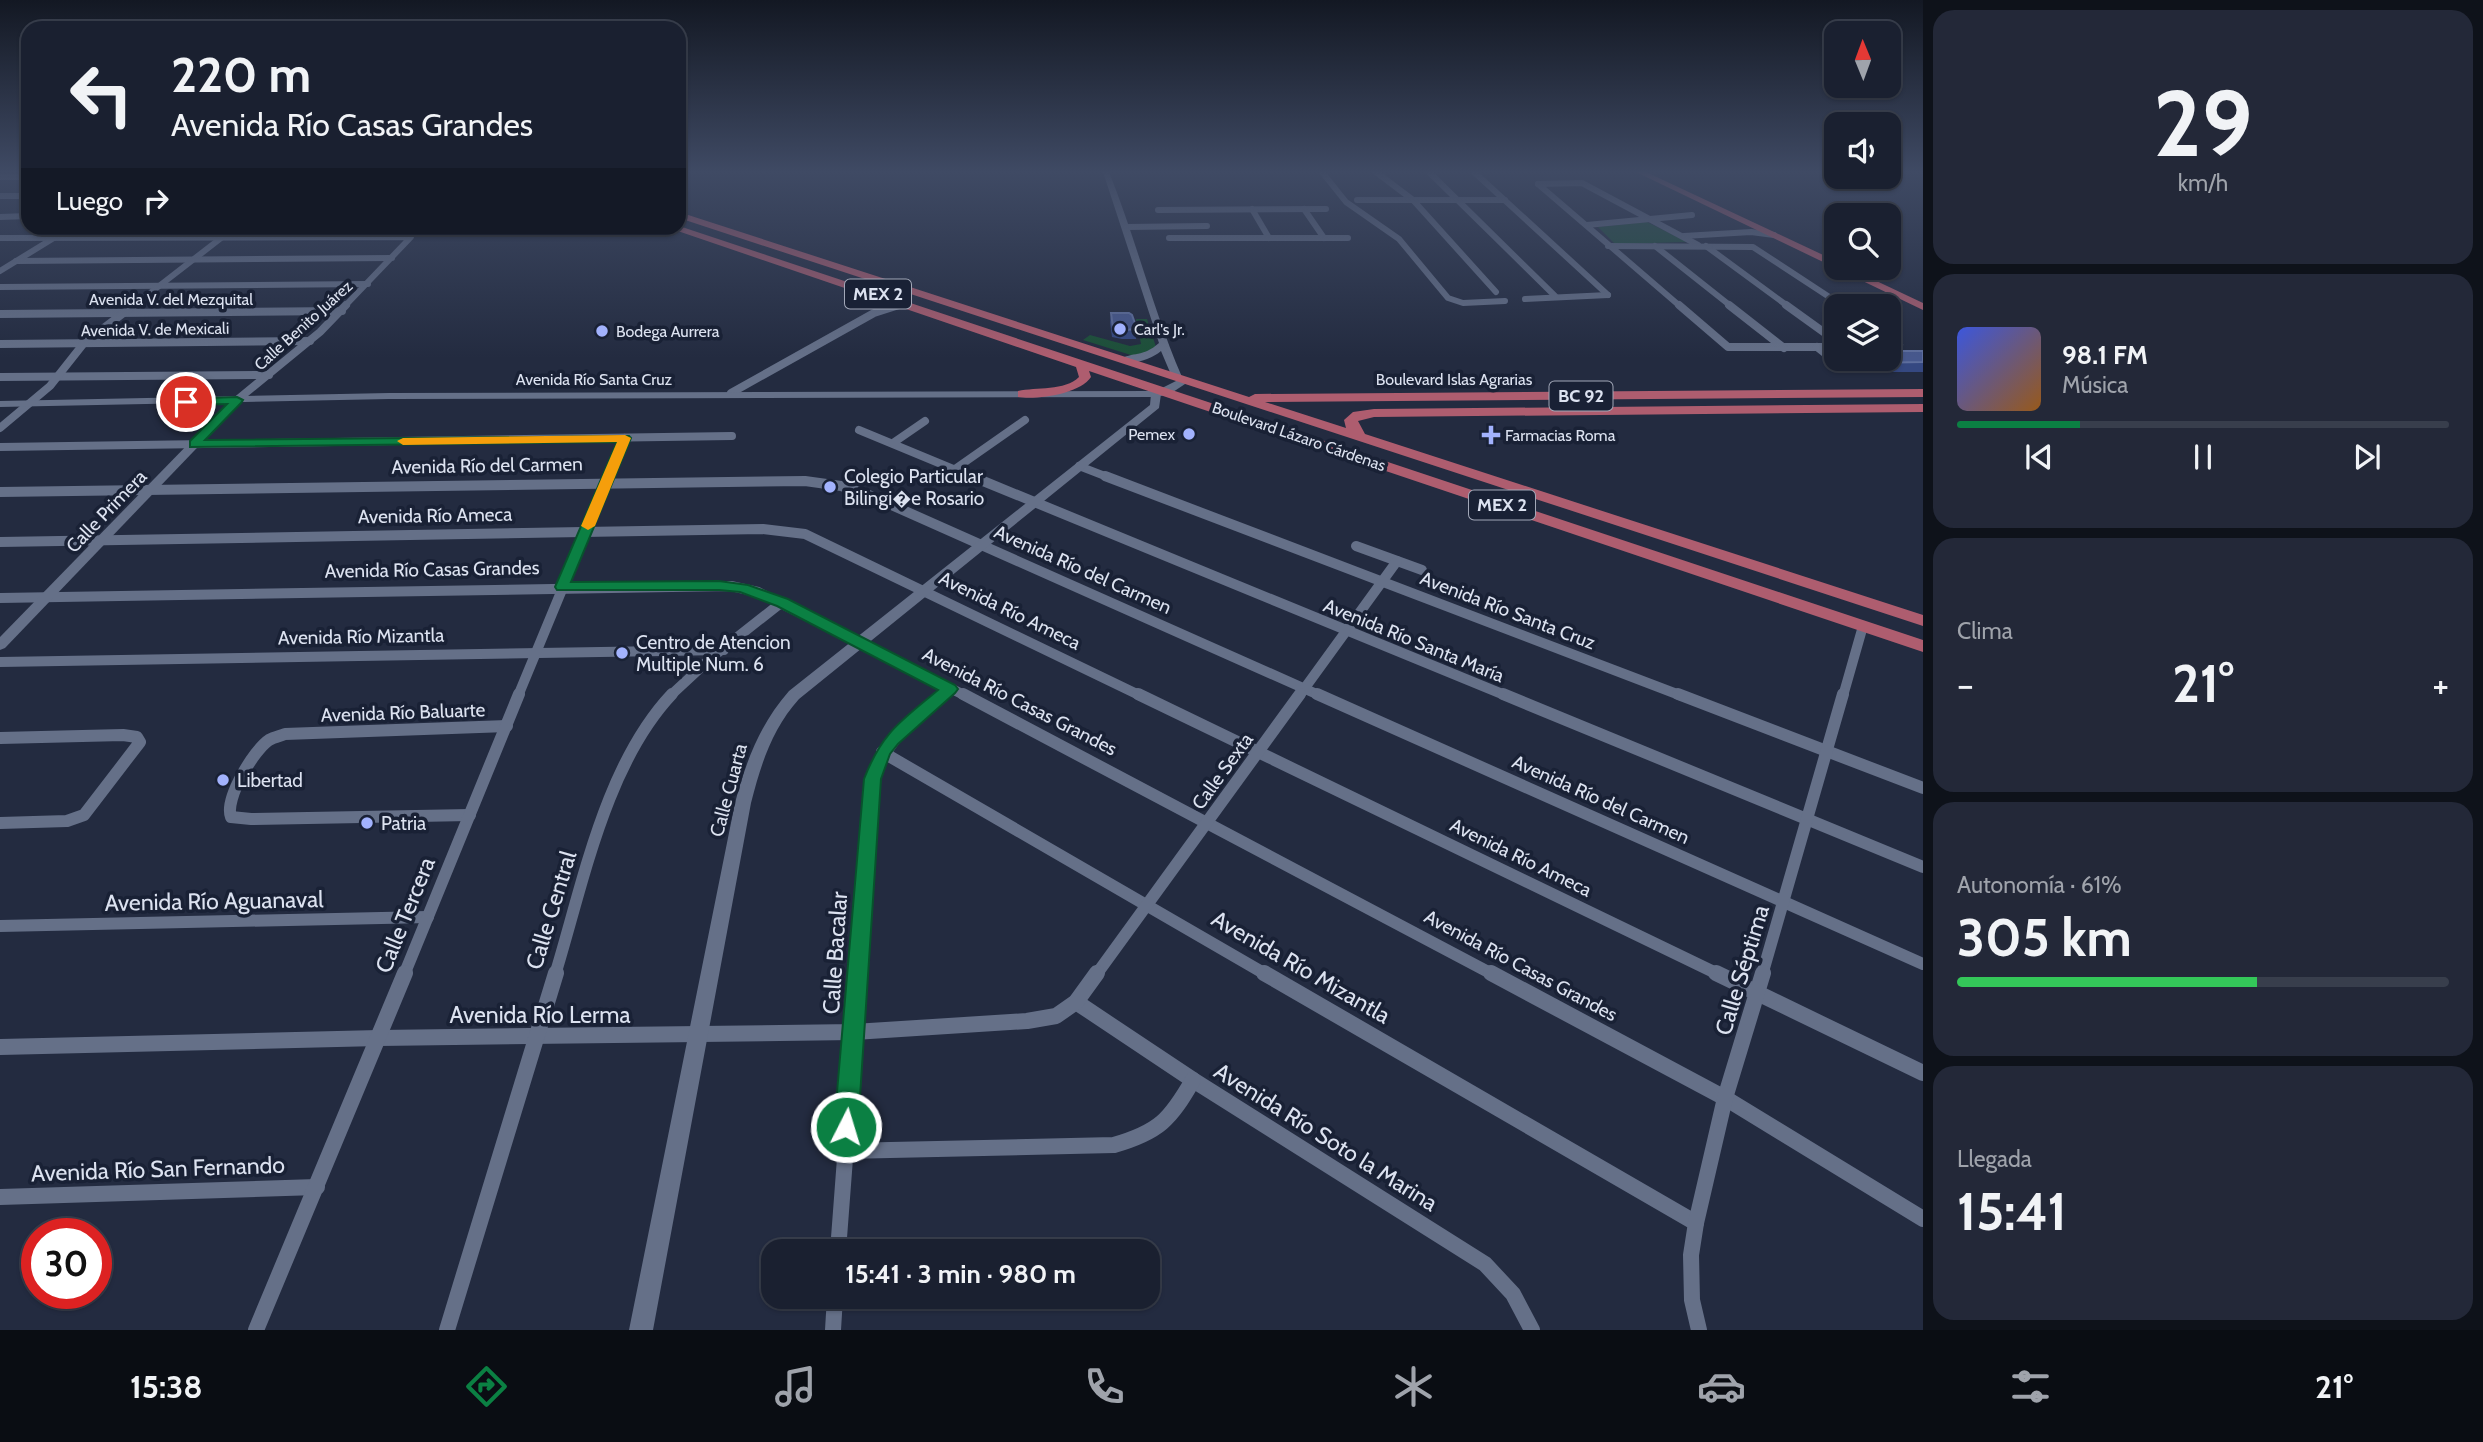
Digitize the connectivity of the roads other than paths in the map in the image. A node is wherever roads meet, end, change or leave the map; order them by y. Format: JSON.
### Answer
{"nodes":[{"id":1,"x":692,"y":234,"type":"edge"},
{"id":2,"x":736,"y":234,"type":"edge"},
{"id":3,"x":1128,"y":234,"type":"edge"},
{"id":4,"x":1212,"y":234,"type":"edge"},
{"id":5,"x":1267,"y":234,"type":"edge"},
{"id":6,"x":1321,"y":234,"type":"edge"},
{"id":7,"x":1392,"y":234,"type":"edge"},
{"id":8,"x":1444,"y":234,"type":"edge"},
{"id":9,"x":1492,"y":234,"type":"edge"},
{"id":10,"x":1542,"y":234,"type":"edge"},
{"id":11,"x":1596,"y":234,"type":"edge"},
{"id":12,"x":1680,"y":234,"type":"edge"},
{"id":13,"x":1716,"y":234,"type":"edge"},
{"id":14,"x":1763,"y":234,"type":"edge"},
{"id":15,"x":1770,"y":234,"type":"edge"},
{"id":16,"x":1791,"y":234,"type":"edge"},
{"id":17,"x":58,"y":235,"type":"edge"},
{"id":18,"x":225,"y":235,"type":"edge"},
{"id":19,"x":1684,"y":236,"type":"junction"},
{"id":20,"x":1774,"y":236,"type":"junction"},
{"id":21,"x":222,"y":237,"type":"junction"},
{"id":22,"x":0,"y":238,"type":"edge"},
{"id":23,"x":53,"y":238,"type":"junction"},
{"id":24,"x":1214,"y":238,"type":"junction"},
{"id":25,"x":1269,"y":238,"type":"junction"},
{"id":26,"x":1324,"y":238,"type":"junction"},
{"id":27,"x":1348,"y":238,"type":"dead end"},
{"id":28,"x":1169,"y":239,"type":"dead end"},
{"id":29,"x":1608,"y":246,"type":"junction"},
{"id":30,"x":1655,"y":246,"type":"junction"},
{"id":31,"x":1703,"y":246,"type":"junction"},
{"id":32,"x":1824,"y":249,"type":"edge"},
{"id":33,"x":795,"y":254,"type":"junction"},
{"id":34,"x":392,"y":258,"type":"junction"},
{"id":35,"x":1824,"y":259,"type":"edge"},
{"id":36,"x":192,"y":260,"type":"junction"},
{"id":37,"x":16,"y":261,"type":"junction"},
{"id":38,"x":774,"y":261,"type":"junction"},
{"id":39,"x":0,"y":271,"type":"edge"},
{"id":40,"x":1866,"y":280,"type":"edge"},
{"id":41,"x":1888,"y":280,"type":"edge"},
{"id":42,"x":368,"y":284,"type":"junction"},
{"id":43,"x":159,"y":285,"type":"junction"},
{"id":44,"x":0,"y":287,"type":"edge"},
{"id":45,"x":1496,"y":292,"type":"dead end"},
{"id":46,"x":920,"y":293,"type":"junction"},
{"id":47,"x":1825,"y":294,"type":"edge"},
{"id":48,"x":885,"y":296,"type":"junction"},
{"id":49,"x":1555,"y":296,"type":"junction"},
{"id":50,"x":1923,"y":296,"type":"edge"},
{"id":51,"x":1525,"y":299,"type":"dead end"},
{"id":52,"x":1505,"y":301,"type":"dead end"},
{"id":53,"x":945,"y":302,"type":"junction"},
{"id":54,"x":904,"y":303,"type":"junction"},
{"id":55,"x":1923,"y":307,"type":"edge"},
{"id":56,"x":342,"y":311,"type":"junction"},
{"id":57,"x":124,"y":313,"type":"junction"},
{"id":58,"x":0,"y":314,"type":"edge"},
{"id":59,"x":1824,"y":332,"type":"edge"},
{"id":60,"x":310,"y":341,"type":"junction"},
{"id":61,"x":84,"y":343,"type":"junction"},
{"id":62,"x":0,"y":344,"type":"edge"},
{"id":63,"x":1162,"y":345,"type":"junction"},
{"id":64,"x":1817,"y":347,"type":"junction"},
{"id":65,"x":1824,"y":347,"type":"edge"},
{"id":66,"x":1784,"y":348,"type":"junction"},
{"id":67,"x":1824,"y":353,"type":"edge"},
{"id":68,"x":1123,"y":360,"type":"junction"},
{"id":69,"x":1081,"y":363,"type":"junction"},
{"id":70,"x":269,"y":374,"type":"junction"},
{"id":71,"x":60,"y":376,"type":"junction"},
{"id":72,"x":0,"y":377,"type":"edge"},
{"id":73,"x":1181,"y":379,"type":"junction"},
{"id":74,"x":731,"y":393,"type":"junction"},
{"id":75,"x":1161,"y":393,"type":"junction"},
{"id":76,"x":1022,"y":394,"type":"junction"},
{"id":77,"x":1907,"y":394,"type":"junction"},
{"id":78,"x":1923,"y":394,"type":"edge"},
{"id":79,"x":1624,"y":395,"type":"junction"},
{"id":80,"x":1238,"y":398,"type":"junction"},
{"id":81,"x":237,"y":400,"type":"junction"},
{"id":82,"x":0,"y":404,"type":"edge"},
{"id":83,"x":30,"y":404,"type":"junction"},
{"id":84,"x":1865,"y":408,"type":"junction"},
{"id":85,"x":1923,"y":408,"type":"edge"},
{"id":86,"x":1560,"y":411,"type":"junction"},
{"id":87,"x":1025,"y":420,"type":"dead end"},
{"id":88,"x":925,"y":421,"type":"dead end"},
{"id":89,"x":0,"y":428,"type":"edge"},
{"id":90,"x":859,"y":430,"type":"dead end"},
{"id":91,"x":733,"y":436,"type":"dead end"},
{"id":92,"x":625,"y":438,"type":"junction"},
{"id":93,"x":1363,"y":440,"type":"junction"},
{"id":94,"x":893,"y":443,"type":"junction"},
{"id":95,"x":195,"y":444,"type":"junction"},
{"id":96,"x":0,"y":447,"type":"edge"},
{"id":97,"x":1079,"y":466,"type":"junction"},
{"id":98,"x":956,"y":469,"type":"junction"},
{"id":99,"x":606,"y":482,"type":"junction"},
{"id":100,"x":151,"y":489,"type":"junction"},
{"id":101,"x":0,"y":492,"type":"edge"},
{"id":102,"x":1033,"y":503,"type":"junction"},
{"id":103,"x":1624,"y":524,"type":"junction"},
{"id":104,"x":586,"y":531,"type":"junction"},
{"id":105,"x":1579,"y":531,"type":"junction"},
{"id":106,"x":102,"y":540,"type":"junction"},
{"id":107,"x":0,"y":542,"type":"edge"},
{"id":108,"x":982,"y":545,"type":"junction"},
{"id":109,"x":1356,"y":545,"type":"dead end"},
{"id":110,"x":1397,"y":561,"type":"junction"},
{"id":111,"x":1422,"y":570,"type":"dead end"},
{"id":112,"x":1382,"y":581,"type":"junction"},
{"id":113,"x":562,"y":587,"type":"junction"},
{"id":114,"x":928,"y":591,"type":"junction"},
{"id":115,"x":46,"y":597,"type":"junction"},
{"id":116,"x":0,"y":598,"type":"edge"},
{"id":117,"x":782,"y":602,"type":"junction"},
{"id":118,"x":1923,"y":621,"type":"edge"},
{"id":119,"x":1863,"y":626,"type":"junction"},
{"id":120,"x":1346,"y":631,"type":"junction"},
{"id":121,"x":862,"y":642,"type":"junction"},
{"id":122,"x":0,"y":645,"type":"edge"},
{"id":123,"x":1923,"y":646,"type":"edge"},
{"id":124,"x":724,"y":650,"type":"junction"},
{"id":125,"x":535,"y":652,"type":"junction"},
{"id":126,"x":0,"y":662,"type":"edge"},
{"id":127,"x":1304,"y":688,"type":"junction"},
{"id":128,"x":950,"y":689,"type":"junction"},
{"id":129,"x":507,"y":726,"type":"junction"},
{"id":130,"x":0,"y":737,"type":"edge"},
{"id":131,"x":1828,"y":751,"type":"junction"},
{"id":132,"x":883,"y":752,"type":"junction"},
{"id":133,"x":1258,"y":752,"type":"junction"},
{"id":134,"x":1923,"y":788,"type":"edge"},
{"id":135,"x":470,"y":815,"type":"junction"},
{"id":136,"x":1808,"y":819,"type":"junction"},
{"id":137,"x":1207,"y":822,"type":"junction"},
{"id":138,"x":0,"y":823,"type":"edge"},
{"id":139,"x":1923,"y":867,"type":"edge"},
{"id":140,"x":1784,"y":903,"type":"junction"},
{"id":141,"x":1147,"y":904,"type":"junction"},
{"id":142,"x":428,"y":917,"type":"junction"},
{"id":143,"x":0,"y":926,"type":"edge"},
{"id":144,"x":1923,"y":964,"type":"edge"},
{"id":145,"x":1758,"y":993,"type":"junction"},
{"id":146,"x":1076,"y":1002,"type":"junction"},
{"id":147,"x":854,"y":1032,"type":"junction"},
{"id":148,"x":697,"y":1036,"type":"junction"},
{"id":149,"x":379,"y":1038,"type":"junction"},
{"id":150,"x":535,"y":1038,"type":"junction"},
{"id":151,"x":0,"y":1047,"type":"edge"},
{"id":152,"x":1923,"y":1073,"type":"edge"},
{"id":153,"x":1193,"y":1080,"type":"junction"},
{"id":154,"x":1725,"y":1098,"type":"junction"},
{"id":155,"x":844,"y":1151,"type":"junction"},
{"id":156,"x":317,"y":1188,"type":"junction"},
{"id":157,"x":0,"y":1197,"type":"edge"},
{"id":158,"x":1923,"y":1219,"type":"edge"},
{"id":159,"x":1696,"y":1223,"type":"junction"},
{"id":160,"x":839,"y":1239,"type":"edge"},
{"id":161,"x":834,"y":1309,"type":"edge"},
{"id":162,"x":256,"y":1330,"type":"edge"},
{"id":163,"x":447,"y":1330,"type":"edge"},
{"id":164,"x":641,"y":1330,"type":"edge"},
{"id":165,"x":833,"y":1330,"type":"edge"},
{"id":166,"x":1532,"y":1330,"type":"edge"},
{"id":167,"x":1699,"y":1330,"type":"edge"}],
"edges":[{"from":1,"to":38,"type":"main road","name":"Boulevard Lázaro Cárdenas","number":"MEX 2"},
{"from":2,"to":33,"type":"main road","name":"Boulevard Lázaro Cárdenas","number":"MEX 2"},
{"from":3,"to":63,"type":"street"},
{"from":4,"to":24,"type":"street"},
{"from":5,"to":25,"type":"street"},
{"from":6,"to":26,"type":"street"},
{"from":7,"to":52,"type":"street"},
{"from":8,"to":45,"type":"street"},
{"from":9,"to":49,"type":"street"},
{"from":10,"to":49,"type":"street"},
{"from":11,"to":29,"type":"street"},
{"from":12,"to":19,"type":"street"},
{"from":13,"to":19,"type":"street"},
{"from":14,"to":20,"type":"street"},
{"from":15,"to":20,"type":"main road"},
{"from":16,"to":32,"type":"main road"},
{"from":17,"to":23,"type":"street"},
{"from":18,"to":21,"type":"street"},
{"from":19,"to":31,"type":"street"},
{"from":20,"to":35,"type":"main road"},
{"from":21,"to":23,"type":"street"},
{"from":21,"to":34,"type":"street","name":"Calle Benito Juárez"},
{"from":21,"to":36,"type":"street"},
{"from":22,"to":23,"type":"street"},
{"from":23,"to":37,"type":"street"},
{"from":24,"to":25,"type":"street"},
{"from":24,"to":28,"type":"street"},
{"from":25,"to":26,"type":"street"},
{"from":26,"to":27,"type":"street"},
{"from":29,"to":30,"type":"street"},
{"from":29,"to":66,"type":"street"},
{"from":30,"to":31,"type":"street"},
{"from":30,"to":66,"type":"street"},
{"from":31,"to":47,"type":"street"},
{"from":31,"to":59,"type":"street"},
{"from":33,"to":38,"type":"main road"},
{"from":33,"to":46,"type":"main road","name":"Boulevard Lázaro Cárdenas","number":"MEX 2"},
{"from":34,"to":36,"type":"street"},
{"from":34,"to":42,"type":"street","name":"Calle Benito Juárez"},
{"from":36,"to":37,"type":"street"},
{"from":36,"to":43,"type":"street"},
{"from":37,"to":39,"type":"street"},
{"from":38,"to":48,"type":"main road","name":"Boulevard Lázaro Cárdenas","number":"MEX 2"},
{"from":40,"to":55,"type":"main road"},
{"from":41,"to":50,"type":"main road"},
{"from":42,"to":43,"type":"street"},
{"from":42,"to":56,"type":"street","name":"Calle Benito Juárez"},
{"from":43,"to":44,"type":"street"},
{"from":43,"to":57,"type":"street"},
{"from":46,"to":48,"type":"main road"},
{"from":46,"to":53,"type":"main road","name":"Boulevard Lázaro Cárdenas","number":"MEX 2"},
{"from":48,"to":54,"type":"main road","name":"Boulevard Lázaro Cárdenas","number":"MEX 2"},
{"from":49,"to":51,"type":"street"},
{"from":53,"to":54,"type":"main road"},
{"from":53,"to":68,"type":"main road","name":"Boulevard Lázaro Cárdenas","number":"MEX 2"},
{"from":54,"to":69,"type":"main road","name":"Boulevard Lázaro Cárdenas","number":"MEX 2"},
{"from":54,"to":74,"type":"street"},
{"from":56,"to":57,"type":"street","name":"Avenida V. del Mezquital"},
{"from":56,"to":60,"type":"street","name":"Calle Benito Juárez"},
{"from":57,"to":58,"type":"street","name":"Avenida V. del Mezquital"},
{"from":57,"to":61,"type":"street"},
{"from":60,"to":61,"type":"street","name":"Avenida V. de Mexicali"},
{"from":60,"to":70,"type":"street","name":"Calle Benito Juárez"},
{"from":61,"to":62,"type":"street","name":"Avenida V. de Mexicali"},
{"from":61,"to":71,"type":"street"},
{"from":63,"to":68,"type":"street"},
{"from":63,"to":73,"type":"street"},
{"from":64,"to":65,"type":"street"},
{"from":64,"to":66,"type":"street"},
{"from":64,"to":67,"type":"street"},
{"from":68,"to":73,"type":"main road","name":"Boulevard Lázaro Cárdenas","number":"MEX 2"},
{"from":69,"to":75,"type":"main road","name":"Boulevard Lázaro Cárdenas","number":"MEX 2"},
{"from":69,"to":76,"type":"main road"},
{"from":70,"to":71,"type":"street"},
{"from":70,"to":81,"type":"street","name":"Calle Benito Juárez"},
{"from":71,"to":72,"type":"street"},
{"from":71,"to":83,"type":"street"},
{"from":73,"to":75,"type":"main road"},
{"from":73,"to":80,"type":"main road","name":"Boulevard Lázaro Cárdenas","number":"MEX 2"},
{"from":74,"to":76,"type":"main road","name":"Avenida Río Santa Cruz"},
{"from":74,"to":81,"type":"main road","name":"Avenida Río Santa Cruz"},
{"from":75,"to":76,"type":"main road","name":"Avenida Río Santa Cruz"},
{"from":75,"to":97,"type":"street","name":"Calle Cuarta"},
{"from":75,"to":105,"type":"main road","name":"Boulevard Lázaro Cárdenas","number":"MEX 2"},
{"from":77,"to":78,"type":"main road","name":"Boulevard Islas Agrarias","number":"BC 92"},
{"from":77,"to":79,"type":"main road","name":"Boulevard Islas Agrarias","number":"BC 92"},
{"from":77,"to":84,"type":"main road"},
{"from":79,"to":80,"type":"main road","name":"Boulevard Islas Agrarias","number":"BC 92"},
{"from":79,"to":86,"type":"main road"},
{"from":80,"to":93,"type":"main road","name":"Boulevard Lázaro Cárdenas","number":"MEX 2"},
{"from":81,"to":83,"type":"main road","name":"Avenida Río Santa Cruz"},
{"from":81,"to":95,"type":"street","name":"Calle Primera"},
{"from":82,"to":83,"type":"main road","name":"Avenida Río Santa Cruz"},
{"from":83,"to":89,"type":"street"},
{"from":84,"to":85,"type":"main road","name":"Boulevard Islas Agrarias","number":"BC 92"},
{"from":84,"to":86,"type":"main road","name":"Boulevard Islas Agrarias","number":"BC 92"},
{"from":86,"to":93,"type":"main road","name":"Boulevard Islas Agrarias","number":"BC 92"},
{"from":87,"to":98,"type":"street"},
{"from":88,"to":94,"type":"street"},
{"from":90,"to":94,"type":"street","name":"Avenida Río Santa María"},
{"from":91,"to":92,"type":"street"},
{"from":92,"to":95,"type":"street"},
{"from":92,"to":99,"type":"street","name":"Calle Tercera"},
{"from":93,"to":103,"type":"main road","name":"Boulevard Lázaro Cárdenas","number":"MEX 2"},
{"from":94,"to":98,"type":"street","name":"Avenida Río Santa María"},
{"from":95,"to":96,"type":"street"},
{"from":95,"to":100,"type":"street","name":"Calle Primera"},
{"from":97,"to":102,"type":"street","name":"Calle Cuarta"},
{"from":97,"to":112,"type":"street","name":"Avenida Río Santa Cruz"},
{"from":98,"to":102,"type":"street","name":"Avenida Río Santa María"},
{"from":99,"to":100,"type":"street","name":"Avenida Río del Carmen"},
{"from":99,"to":104,"type":"street","name":"Calle Tercera"},
{"from":99,"to":108,"type":"street","name":"Avenida Río del Carmen"},
{"from":100,"to":101,"type":"street","name":"Avenida Río del Carmen"},
{"from":100,"to":106,"type":"street","name":"Calle Primera"},
{"from":102,"to":108,"type":"street","name":"Calle Cuarta"},
{"from":102,"to":120,"type":"street","name":"Avenida Río Santa María"},
{"from":103,"to":105,"type":"main road"},
{"from":103,"to":118,"type":"main road","name":"Boulevard Lázaro Cárdenas","number":"MEX 2"},
{"from":104,"to":106,"type":"street","name":"Avenida Río Ameca"},
{"from":104,"to":113,"type":"street","name":"Calle Tercera"},
{"from":104,"to":114,"type":"street","name":"Avenida Río Ameca"},
{"from":105,"to":119,"type":"main road","name":"Boulevard Lázaro Cárdenas","number":"MEX 2"},
{"from":106,"to":107,"type":"street","name":"Avenida Río Ameca"},
{"from":106,"to":115,"type":"street","name":"Calle Primera"},
{"from":108,"to":114,"type":"street","name":"Calle Cuarta"},
{"from":108,"to":127,"type":"street","name":"Avenida Río del Carmen"},
{"from":109,"to":110,"type":"street"},
{"from":110,"to":111,"type":"street"},
{"from":110,"to":112,"type":"street","name":"Calle Sexta"},
{"from":112,"to":120,"type":"street","name":"Calle Sexta"},
{"from":112,"to":131,"type":"street","name":"Avenida Río Santa Cruz"},
{"from":113,"to":115,"type":"street","name":"Avenida Río Casas Grandes"},
{"from":113,"to":117,"type":"street","name":"Avenida Río Casas Grandes"},
{"from":113,"to":125,"type":"street","name":"Calle Tercera"},
{"from":114,"to":121,"type":"street","name":"Calle Cuarta"},
{"from":114,"to":133,"type":"street","name":"Avenida Río Ameca"},
{"from":115,"to":116,"type":"street","name":"Avenida Río Casas Grandes"},
{"from":115,"to":122,"type":"street","name":"Calle Primera"},
{"from":117,"to":121,"type":"street","name":"Avenida Río Casas Grandes"},
{"from":117,"to":124,"type":"street","name":"Calle Central"},
{"from":119,"to":123,"type":"main road","name":"Boulevard Lázaro Cárdenas","number":"MEX 2"},
{"from":119,"to":131,"type":"street","name":"Calle Séptima"},
{"from":120,"to":127,"type":"street","name":"Calle Sexta"},
{"from":120,"to":136,"type":"street","name":"Avenida Río Santa María"},
{"from":121,"to":128,"type":"street","name":"Avenida Río Casas Grandes"},
{"from":121,"to":148,"type":"street","name":"Calle Cuarta"},
{"from":124,"to":125,"type":"street","name":"Avenida Río Mizantla"},
{"from":124,"to":150,"type":"street","name":"Calle Central"},
{"from":125,"to":126,"type":"street","name":"Avenida Río Mizantla"},
{"from":125,"to":129,"type":"street","name":"Calle Tercera"},
{"from":127,"to":133,"type":"street","name":"Calle Sexta"},
{"from":127,"to":140,"type":"street","name":"Avenida Río del Carmen"},
{"from":128,"to":132,"type":"street","name":"Calle Bacalar"},
{"from":128,"to":137,"type":"street","name":"Avenida Río Casas Grandes"},
{"from":129,"to":135,"type":"street","name":"Calle Tercera"},
{"from":129,"to":135,"type":"street","name":"Avenida Río Baluarte"},
{"from":130,"to":138,"type":"street"},
{"from":131,"to":134,"type":"street","name":"Avenida Río Santa Cruz"},
{"from":131,"to":136,"type":"street","name":"Calle Séptima"},
{"from":132,"to":141,"type":"street","name":"Avenida Río Mizantla"},
{"from":132,"to":147,"type":"street","name":"Calle Bacalar"},
{"from":133,"to":137,"type":"street","name":"Calle Sexta"},
{"from":133,"to":145,"type":"street","name":"Avenida Río Ameca"},
{"from":135,"to":142,"type":"street","name":"Calle Tercera"},
{"from":136,"to":139,"type":"street","name":"Avenida Río Santa María"},
{"from":136,"to":140,"type":"street","name":"Calle Séptima"},
{"from":137,"to":141,"type":"street","name":"Calle Sexta"},
{"from":137,"to":154,"type":"street","name":"Avenida Río Casas Grandes"},
{"from":140,"to":144,"type":"street","name":"Avenida Río del Carmen"},
{"from":140,"to":145,"type":"street","name":"Calle Séptima"},
{"from":141,"to":146,"type":"street","name":"Calle Sexta"},
{"from":141,"to":159,"type":"street","name":"Avenida Río Mizantla"},
{"from":142,"to":143,"type":"street","name":"Avenida Río Aguanaval"},
{"from":142,"to":149,"type":"street","name":"Calle Tercera"},
{"from":145,"to":152,"type":"street","name":"Avenida Río Ameca"},
{"from":145,"to":154,"type":"street","name":"Calle Séptima"},
{"from":146,"to":147,"type":"street","name":"Avenida Río Lerma"},
{"from":146,"to":153,"type":"street","name":"Avenida Río Soto la Marina"},
{"from":147,"to":148,"type":"street","name":"Avenida Río Lerma"},
{"from":147,"to":155,"type":"street","name":"Calle Bacalar"},
{"from":148,"to":150,"type":"street","name":"Avenida Río Lerma"},
{"from":148,"to":164,"type":"street","name":"Calle Cuarta"},
{"from":149,"to":150,"type":"street","name":"Avenida Río Lerma"},
{"from":149,"to":151,"type":"street","name":"Avenida Río Lerma"},
{"from":149,"to":156,"type":"street","name":"Calle Tercera"},
{"from":150,"to":163,"type":"street","name":"Calle Central"},
{"from":153,"to":155,"type":"street"},
{"from":153,"to":166,"type":"street","name":"Avenida Río Soto la Marina"},
{"from":154,"to":158,"type":"street","name":"Avenida Río Casas Grandes"},
{"from":154,"to":159,"type":"street","name":"Calle Séptima"},
{"from":155,"to":160,"type":"street","name":"Calle Bacalar"},
{"from":156,"to":157,"type":"street","name":"Avenida Río San Fernando"},
{"from":156,"to":162,"type":"street","name":"Calle Tercera"},
{"from":159,"to":167,"type":"street","name":"Calle Séptima"},
{"from":161,"to":165,"type":"street"}]}
